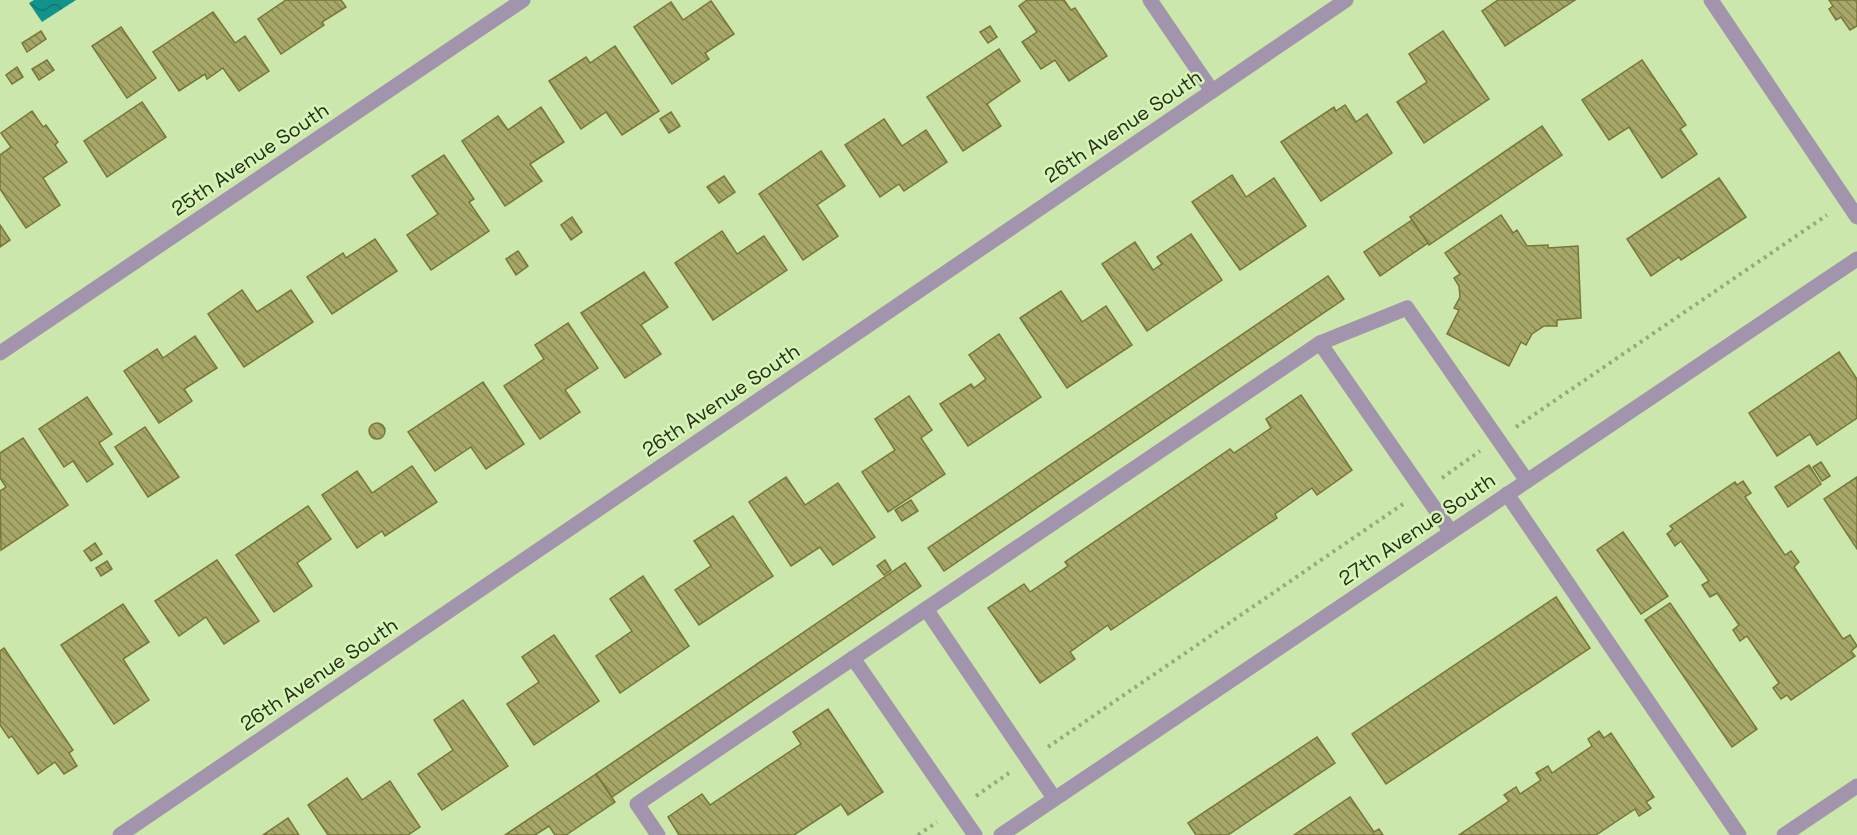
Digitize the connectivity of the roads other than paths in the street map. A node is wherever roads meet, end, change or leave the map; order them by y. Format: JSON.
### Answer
{"nodes":[{"id":1,"x":523,"y":0,"type":"edge"},
{"id":2,"x":1150,"y":0,"type":"edge"},
{"id":3,"x":1346,"y":0,"type":"edge"},
{"id":4,"x":1711,"y":0,"type":"edge"},
{"id":5,"x":1212,"y":92,"type":"junction"},
{"id":6,"x":1857,"y":217,"type":"edge"},
{"id":7,"x":1857,"y":259,"type":"edge"},
{"id":8,"x":1320,"y":344,"type":"junction"},
{"id":9,"x":0,"y":353,"type":"edge"},
{"id":10,"x":1527,"y":481,"type":"junction"},
{"id":11,"x":1508,"y":494,"type":"junction"},
{"id":12,"x":1450,"y":532,"type":"junction"},
{"id":13,"x":926,"y":609,"type":"junction"},
{"id":14,"x":853,"y":658,"type":"junction"},
{"id":15,"x":1857,"y":786,"type":"edge"},
{"id":16,"x":1054,"y":798,"type":"junction"},
{"id":17,"x":120,"y":835,"type":"edge"},
{"id":18,"x":658,"y":835,"type":"edge"},
{"id":19,"x":975,"y":835,"type":"edge"},
{"id":20,"x":1001,"y":835,"type":"edge"},
{"id":21,"x":1739,"y":835,"type":"edge"},
{"id":22,"x":1784,"y":835,"type":"edge"}],
"edges":[{"from":1,"to":9,"type":"street","name":"25th Avenue South"},
{"from":2,"to":5,"type":"street"},
{"from":3,"to":5,"type":"street","name":"26th Avenue South"},
{"from":4,"to":6,"type":"street"},
{"from":5,"to":17,"type":"street","name":"26th Avenue South"},
{"from":7,"to":10,"type":"street","name":"27th Avenue South"},
{"from":8,"to":10,"type":"street"},
{"from":8,"to":12,"type":"street"},
{"from":8,"to":13,"type":"street"},
{"from":10,"to":11,"type":"street","name":"27th Avenue South"},
{"from":11,"to":12,"type":"street","name":"27th Avenue South"},
{"from":11,"to":21,"type":"street"},
{"from":12,"to":16,"type":"street","name":"27th Avenue South"},
{"from":13,"to":14,"type":"street"},
{"from":13,"to":16,"type":"street"},
{"from":14,"to":18,"type":"street"},
{"from":14,"to":19,"type":"street"},
{"from":15,"to":22,"type":"street"},
{"from":16,"to":20,"type":"street","name":"27th Avenue South"}]}
